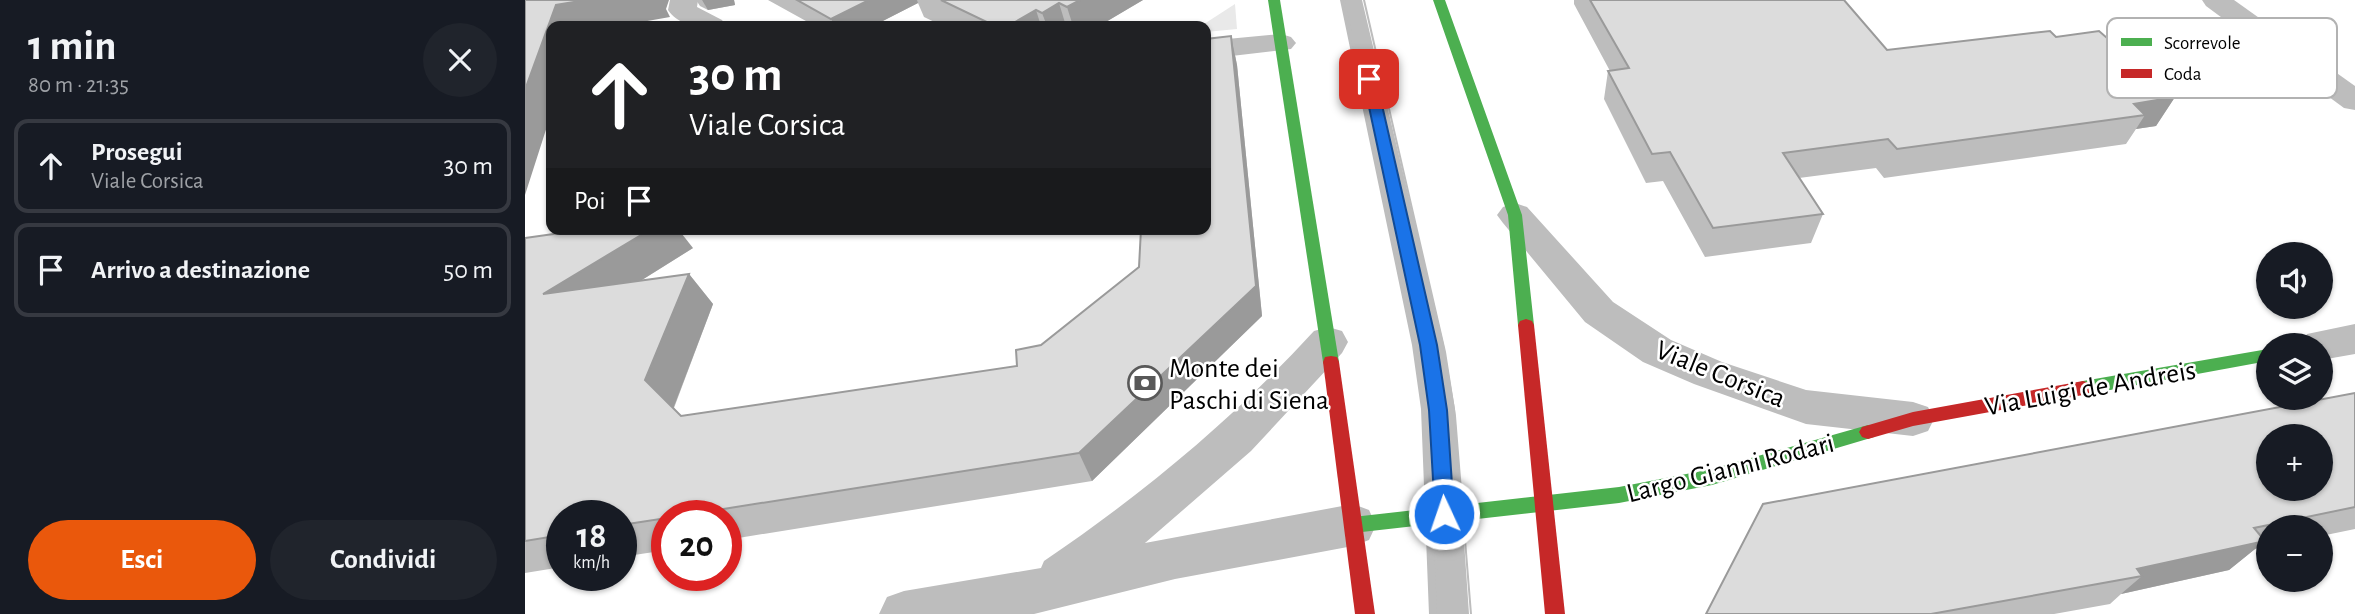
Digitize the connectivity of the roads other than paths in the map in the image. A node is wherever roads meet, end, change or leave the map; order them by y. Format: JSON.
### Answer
{"nodes":[{"id":1,"x":684,"y":0,"type":"edge"},
{"id":2,"x":1274,"y":0,"type":"edge"},
{"id":3,"x":1351,"y":0,"type":"edge"},
{"id":4,"x":1439,"y":0,"type":"edge"},
{"id":5,"x":2216,"y":0,"type":"edge"},
{"id":6,"x":2241,"y":18,"type":"edge"},
{"id":7,"x":703,"y":21,"type":"edge"},
{"id":8,"x":1281,"y":43,"type":"junction"},
{"id":9,"x":1211,"y":50,"type":"edge"},
{"id":10,"x":2337,"y":88,"type":"edge"},
{"id":11,"x":2355,"y":101,"type":"edge"},
{"id":12,"x":1515,"y":215,"type":"junction"},
{"id":13,"x":2355,"y":339,"type":"edge"},
{"id":14,"x":1328,"y":342,"type":"junction"},
{"id":15,"x":2333,"y":343,"type":"edge"},
{"id":16,"x":2256,"y":357,"type":"edge"},
{"id":17,"x":1913,"y":419,"type":"junction"},
{"id":18,"x":1546,"y":503,"type":"junction"},
{"id":19,"x":1444,"y":514,"type":"junction"},
{"id":20,"x":1353,"y":525,"type":"junction"},
{"id":21,"x":1042,"y":590,"type":"junction"},
{"id":22,"x":904,"y":614,"type":"edge"},
{"id":23,"x":1365,"y":614,"type":"edge"},
{"id":24,"x":1449,"y":614,"type":"edge"},
{"id":25,"x":1555,"y":614,"type":"edge"}],
"edges":[{"from":1,"to":7,"type":"street"},
{"from":2,"to":8,"type":"main road"},
{"from":3,"to":19,"type":"lane"},
{"from":4,"to":12,"type":"main road","name":"Viale Corsica"},
{"from":5,"to":6,"type":"street"},
{"from":8,"to":9,"type":"street"},
{"from":8,"to":14,"type":"main road"},
{"from":10,"to":11,"type":"street"},
{"from":12,"to":17,"type":"street","name":"Viale Corsica"},
{"from":12,"to":18,"type":"main road"},
{"from":13,"to":15,"type":"street"},
{"from":14,"to":20,"type":"main road"},
{"from":14,"to":21,"type":"street"},
{"from":16,"to":17,"type":"main road","name":"Via Luigi de Andreis"},
{"from":17,"to":18,"type":"main road","name":"Largo Gianni Rodari"},
{"from":18,"to":19,"type":"main road","name":"Largo Gianni Rodari"},
{"from":18,"to":25,"type":"main road"},
{"from":19,"to":20,"type":"main road","name":"Largo Gianni Rodari"},
{"from":19,"to":24,"type":"lane"},
{"from":20,"to":21,"type":"street"},
{"from":20,"to":23,"type":"main road"},
{"from":21,"to":22,"type":"street"}]}
